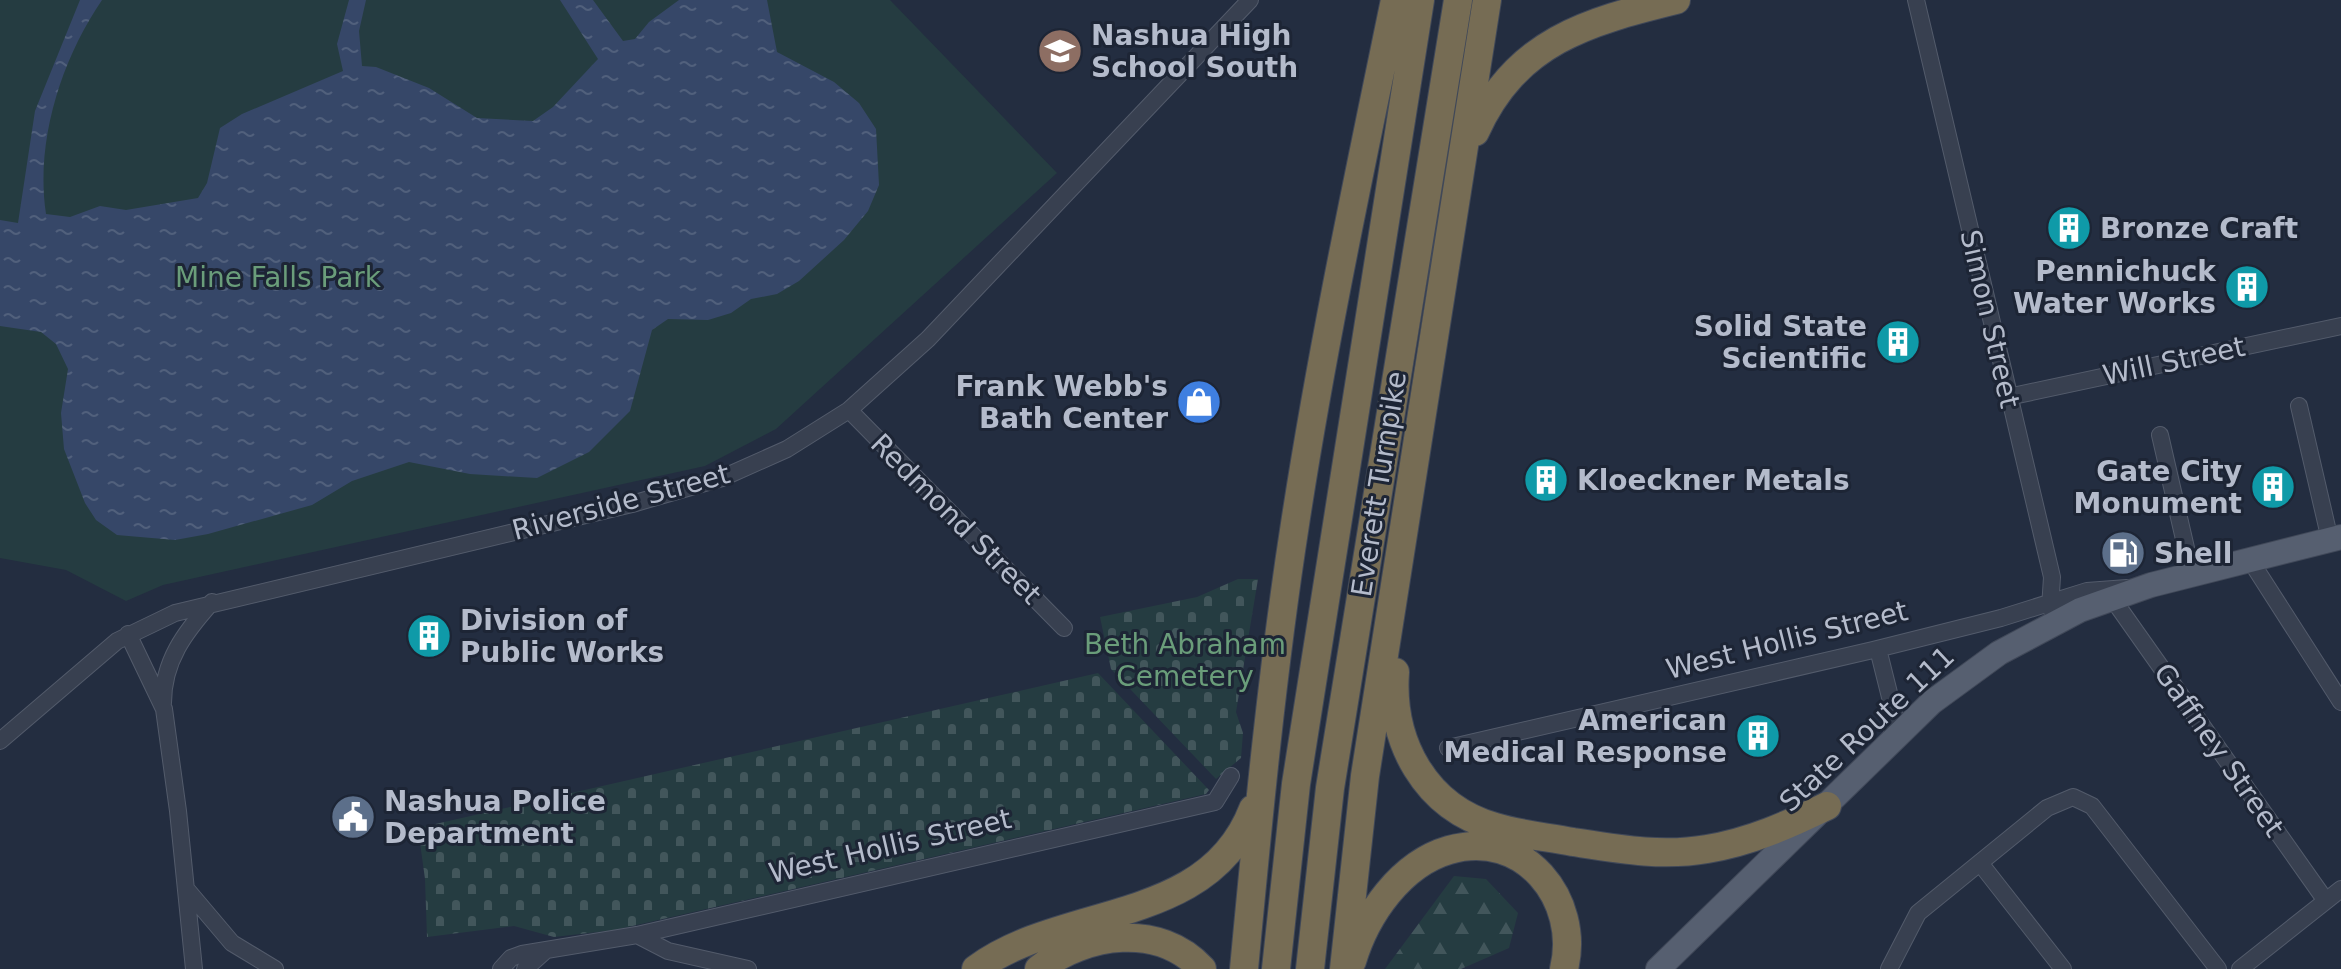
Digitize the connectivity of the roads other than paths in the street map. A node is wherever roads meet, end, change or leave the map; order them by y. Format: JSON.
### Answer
{"nodes":[{"id":1,"x":1250,"y":0,"type":"edge"},
{"id":2,"x":1395,"y":0,"type":"edge"},
{"id":3,"x":1420,"y":0,"type":"edge"},
{"id":4,"x":1458,"y":0,"type":"edge"},
{"id":5,"x":1487,"y":0,"type":"edge"},
{"id":6,"x":1676,"y":0,"type":"edge"},
{"id":7,"x":1916,"y":0,"type":"edge"},
{"id":8,"x":1464,"y":163,"type":"junction"},
{"id":9,"x":2341,"y":326,"type":"edge"},
{"id":10,"x":2008,"y":397,"type":"junction"},
{"id":11,"x":2299,"y":406,"type":"dead end"},
{"id":12,"x":849,"y":410,"type":"junction"},
{"id":13,"x":2160,"y":435,"type":"dead end"},
{"id":14,"x":1408,"y":501,"type":"junction"},
{"id":15,"x":2336,"y":538,"type":"edge"},
{"id":16,"x":2250,"y":560,"type":"junction"},
{"id":17,"x":2192,"y":574,"type":"junction"},
{"id":18,"x":2145,"y":587,"type":"junction"},
{"id":19,"x":2112,"y":598,"type":"junction"},
{"id":20,"x":212,"y":602,"type":"junction"},
{"id":21,"x":2052,"y":602,"type":"junction"},
{"id":22,"x":1064,"y":628,"type":"dead end"},
{"id":23,"x":2034,"y":632,"type":"junction"},
{"id":24,"x":128,"y":634,"type":"junction"},
{"id":25,"x":1878,"y":649,"type":"junction"},
{"id":26,"x":2341,"y":702,"type":"edge"},
{"id":27,"x":164,"y":709,"type":"junction"},
{"id":28,"x":0,"y":741,"type":"edge"},
{"id":29,"x":1890,"y":742,"type":"junction"},
{"id":30,"x":1448,"y":748,"type":"dead end"},
{"id":31,"x":1262,"y":765,"type":"junction"},
{"id":32,"x":1231,"y":776,"type":"dead end"},
{"id":33,"x":1827,"y":806,"type":"junction"},
{"id":34,"x":1980,"y":863,"type":"junction"},
{"id":35,"x":185,"y":887,"type":"junction"},
{"id":36,"x":2341,"y":889,"type":"edge"},
{"id":37,"x":2326,"y":901,"type":"junction"},
{"id":38,"x":1708,"y":920,"type":"junction"},
{"id":39,"x":637,"y":935,"type":"junction"},
{"id":40,"x":547,"y":950,"type":"junction"},
{"id":41,"x":194,"y":969,"type":"edge"},
{"id":42,"x":275,"y":969,"type":"edge"},
{"id":43,"x":501,"y":969,"type":"edge"},
{"id":44,"x":525,"y":969,"type":"edge"},
{"id":45,"x":748,"y":969,"type":"edge"},
{"id":46,"x":976,"y":969,"type":"edge"},
{"id":47,"x":1039,"y":969,"type":"edge"},
{"id":48,"x":1202,"y":969,"type":"edge"},
{"id":49,"x":1244,"y":969,"type":"edge"},
{"id":50,"x":1276,"y":969,"type":"edge"},
{"id":51,"x":1310,"y":969,"type":"edge"},
{"id":52,"x":1347,"y":969,"type":"edge"},
{"id":53,"x":1564,"y":969,"type":"edge"},
{"id":54,"x":1658,"y":969,"type":"edge"},
{"id":55,"x":1671,"y":969,"type":"edge"},
{"id":56,"x":1889,"y":969,"type":"edge"},
{"id":57,"x":2063,"y":969,"type":"edge"},
{"id":58,"x":2218,"y":969,"type":"edge"},
{"id":59,"x":2240,"y":969,"type":"edge"}],
"edges":[{"from":1,"to":12,"type":"street","name":"Riverside Street"},
{"from":2,"to":31,"type":"highway"},
{"from":3,"to":50,"type":"highway","name":"Everett Turnpike"},
{"from":4,"to":51,"type":"highway","name":"Everett Turnpike"},
{"from":5,"to":8,"type":"highway"},
{"from":6,"to":8,"type":"highway"},
{"from":7,"to":10,"type":"street","name":"Simon Street"},
{"from":8,"to":14,"type":"highway"},
{"from":9,"to":10,"type":"street","name":"Will Street"},
{"from":10,"to":21,"type":"street","name":"Simon Street"},
{"from":11,"to":15,"type":"street"},
{"from":12,"to":20,"type":"street","name":"Riverside Street"},
{"from":12,"to":22,"type":"street","name":"Redmond Street"},
{"from":13,"to":17,"type":"street"},
{"from":14,"to":33,"type":"highway"},
{"from":14,"to":52,"type":"highway"},
{"from":15,"to":16,"type":"main road","name":"West Hollis Street"},
{"from":16,"to":17,"type":"main road","name":"West Hollis Street"},
{"from":16,"to":26,"type":"street"},
{"from":17,"to":18,"type":"main road","name":"West Hollis Street"},
{"from":18,"to":19,"type":"main road","name":"State Route 111"},
{"from":18,"to":21,"type":"street","name":"West Hollis Street"},
{"from":19,"to":23,"type":"main road","name":"State Route 111"},
{"from":19,"to":37,"type":"street","name":"Gaffney Street"},
{"from":20,"to":24,"type":"street","name":"Riverside Street"},
{"from":20,"to":27,"type":"street"},
{"from":21,"to":23,"type":"street"},
{"from":21,"to":25,"type":"street","name":"West Hollis Street"},
{"from":23,"to":29,"type":"main road","name":"State Route 111"},
{"from":24,"to":27,"type":"street"},
{"from":24,"to":28,"type":"street","name":"Riverside Street"},
{"from":25,"to":29,"type":"street"},
{"from":25,"to":30,"type":"street","name":"West Hollis Street"},
{"from":27,"to":35,"type":"street"},
{"from":29,"to":33,"type":"main road","name":"State Route 111"},
{"from":31,"to":46,"type":"highway"},
{"from":31,"to":49,"type":"highway"},
{"from":32,"to":39,"type":"street","name":"West Hollis Street"},
{"from":33,"to":38,"type":"main road","name":"State Route 111"},
{"from":34,"to":56,"type":"street"},
{"from":34,"to":57,"type":"street"},
{"from":34,"to":58,"type":"street"},
{"from":35,"to":41,"type":"street"},
{"from":35,"to":42,"type":"street"},
{"from":36,"to":37,"type":"street"},
{"from":37,"to":59,"type":"street"},
{"from":38,"to":54,"type":"main road","name":"State Route 111"},
{"from":38,"to":55,"type":"main road"},
{"from":39,"to":40,"type":"street","name":"West Hollis Street"},
{"from":39,"to":45,"type":"street"},
{"from":40,"to":43,"type":"street","name":"West Hollis Street"},
{"from":40,"to":44,"type":"street"},
{"from":47,"to":48,"type":"highway"},
{"from":52,"to":53,"type":"highway"}]}
